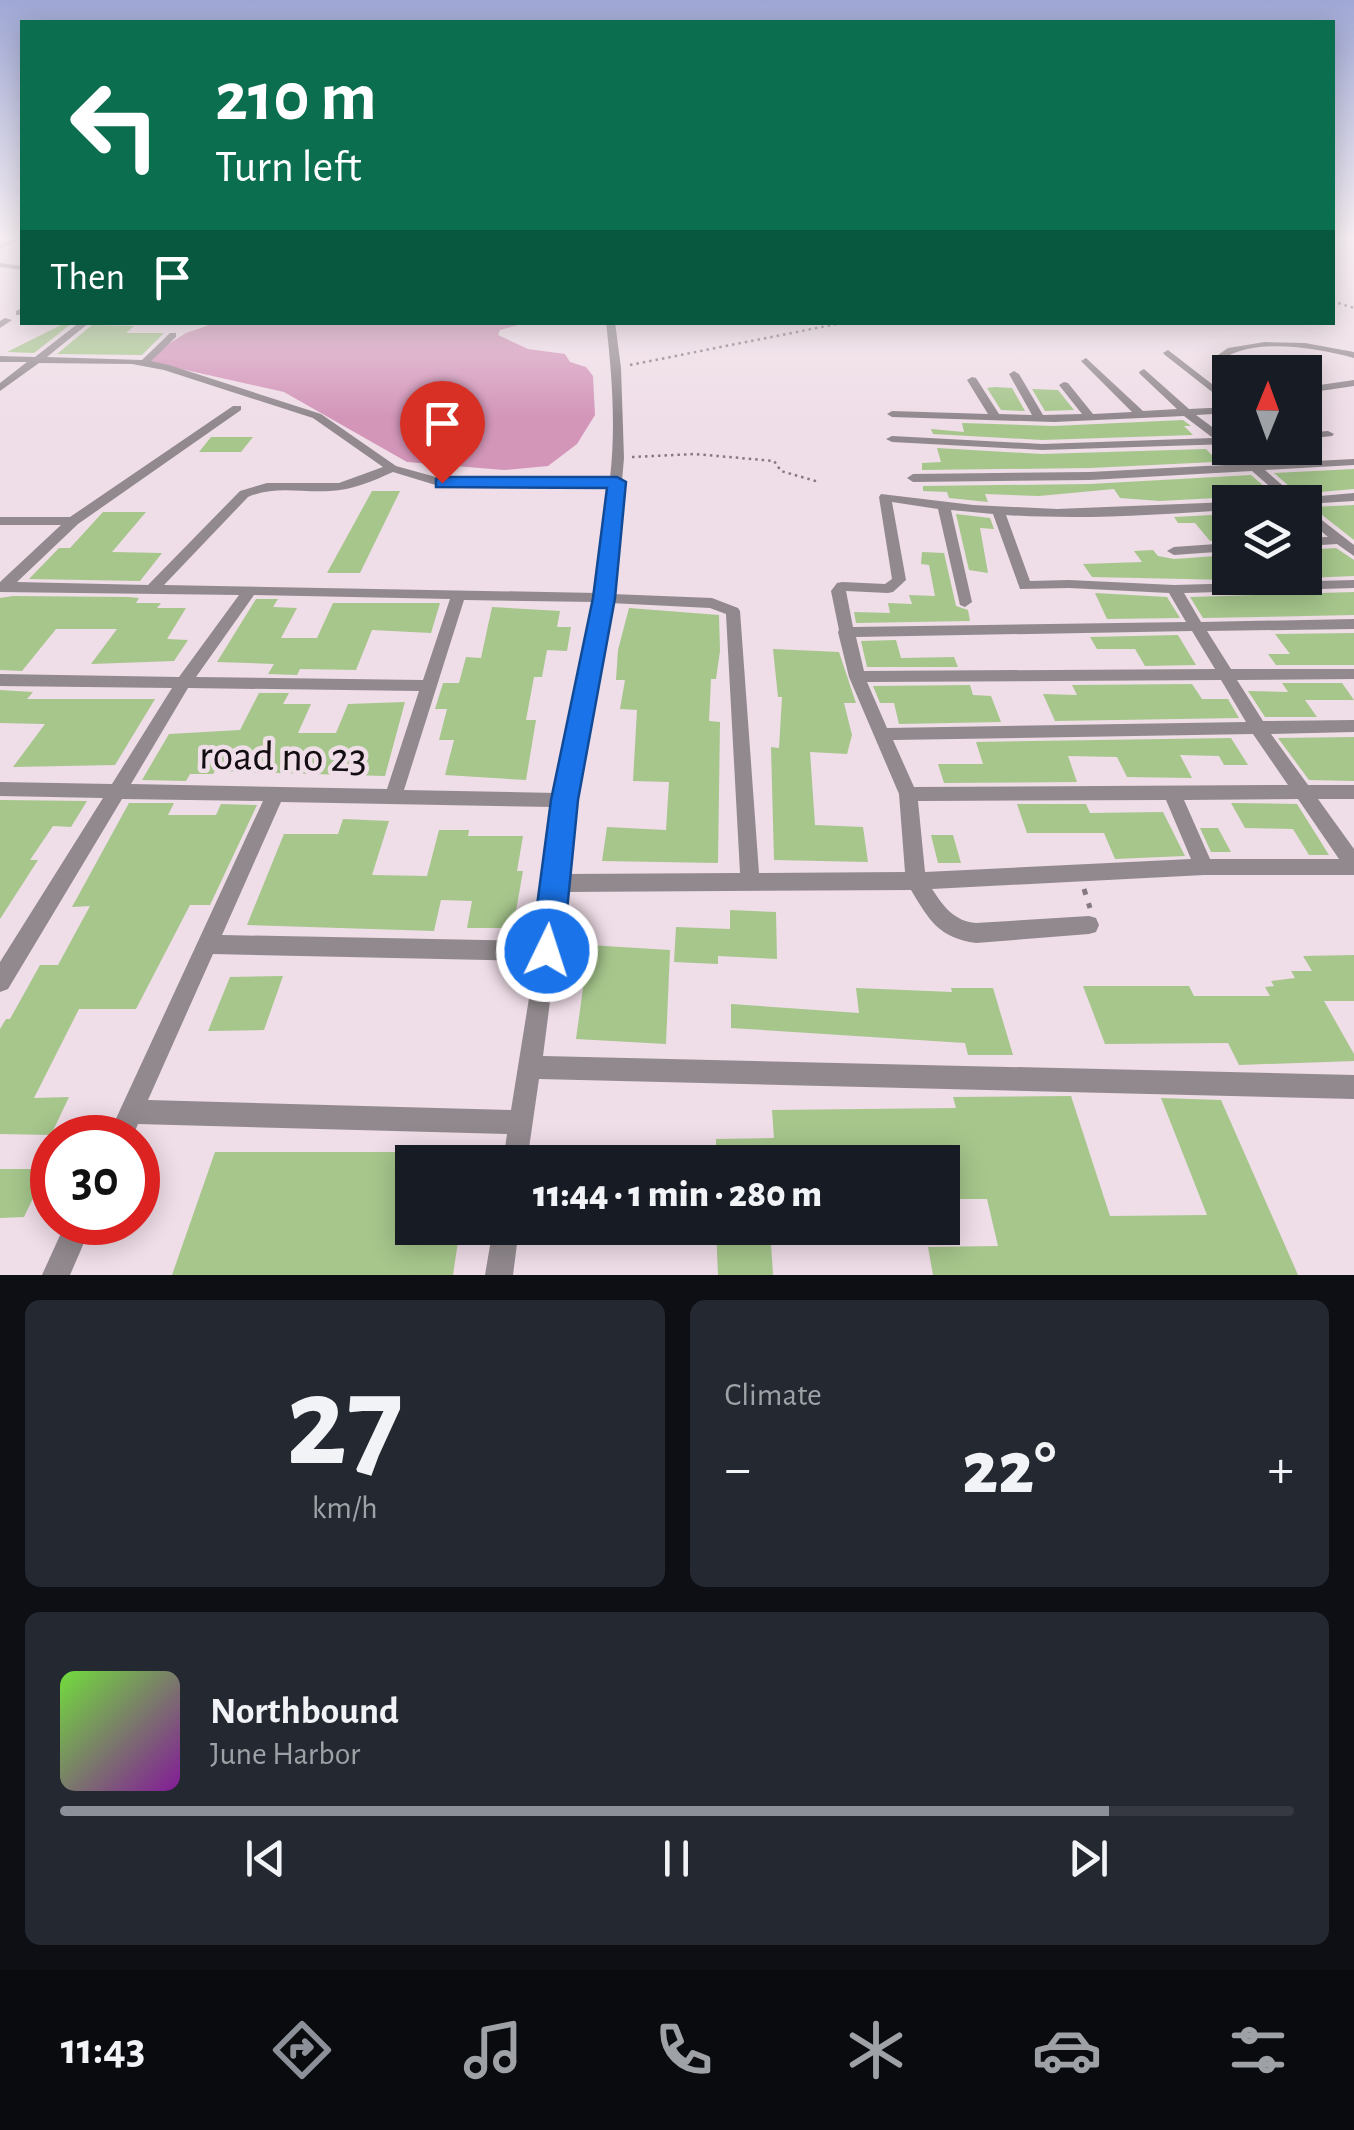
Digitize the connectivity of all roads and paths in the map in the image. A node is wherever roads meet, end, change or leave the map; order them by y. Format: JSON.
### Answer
{"nodes":[{"id":1,"x":82,"y":325,"type":"edge"},
{"id":2,"x":610,"y":325,"type":"edge"},
{"id":3,"x":832,"y":325,"type":"edge"},
{"id":4,"x":173,"y":335,"type":"dead end"},
{"id":5,"x":1168,"y":352,"type":"dead end"},
{"id":6,"x":1354,"y":354,"type":"edge"},
{"id":7,"x":1222,"y":355,"type":"edge"},
{"id":8,"x":0,"y":358,"type":"edge"},
{"id":9,"x":36,"y":360,"type":"junction"},
{"id":10,"x":1086,"y":361,"type":"dead end"},
{"id":11,"x":144,"y":364,"type":"junction"},
{"id":12,"x":616,"y":368,"type":"junction"},
{"id":13,"x":1144,"y":372,"type":"dead end"},
{"id":14,"x":1014,"y":374,"type":"dead end"},
{"id":15,"x":972,"y":380,"type":"dead end"},
{"id":16,"x":1354,"y":384,"type":"edge"},
{"id":17,"x":1064,"y":385,"type":"dead end"},
{"id":18,"x":1322,"y":387,"type":"edge"},
{"id":19,"x":0,"y":388,"type":"edge"},
{"id":20,"x":1212,"y":391,"type":"edge"},
{"id":21,"x":237,"y":408,"type":"dead end"},
{"id":22,"x":1212,"y":410,"type":"edge"},
{"id":23,"x":892,"y":414,"type":"dead end"},
{"id":24,"x":1187,"y":414,"type":"junction"},
{"id":25,"x":1141,"y":416,"type":"junction"},
{"id":26,"x":1091,"y":418,"type":"junction"},
{"id":27,"x":998,"y":419,"type":"junction"},
{"id":28,"x":1040,"y":419,"type":"junction"},
{"id":29,"x":1212,"y":432,"type":"edge"},
{"id":30,"x":1328,"y":434,"type":"dead end"},
{"id":31,"x":1322,"y":435,"type":"edge"},
{"id":32,"x":892,"y":439,"type":"dead end"},
{"id":33,"x":1212,"y":444,"type":"edge"},
{"id":34,"x":618,"y":458,"type":"junction"},
{"id":35,"x":1354,"y":462,"type":"edge"},
{"id":36,"x":1253,"y":465,"type":"edge"},
{"id":37,"x":392,"y":468,"type":"junction"},
{"id":38,"x":1258,"y":469,"type":"junction"},
{"id":39,"x":913,"y":478,"type":"dead end"},
{"id":40,"x":617,"y":482,"type":"junction"},
{"id":41,"x":819,"y":482,"type":"dead end"},
{"id":42,"x":1274,"y":485,"type":"edge"},
{"id":43,"x":1354,"y":497,"type":"edge"},
{"id":44,"x":1322,"y":500,"type":"edge"},
{"id":45,"x":944,"y":507,"type":"junction"},
{"id":46,"x":1212,"y":507,"type":"edge"},
{"id":47,"x":999,"y":514,"type":"junction"},
{"id":48,"x":0,"y":520,"type":"edge"},
{"id":49,"x":73,"y":521,"type":"junction"},
{"id":50,"x":1322,"y":523,"type":"edge"},
{"id":51,"x":1347,"y":540,"type":"edge"},
{"id":52,"x":1322,"y":541,"type":"edge"},
{"id":53,"x":1212,"y":548,"type":"edge"},
{"id":54,"x":1174,"y":551,"type":"dead end"},
{"id":55,"x":1354,"y":552,"type":"edge"},
{"id":56,"x":1354,"y":584,"type":"edge"},
{"id":57,"x":1,"y":587,"type":"edge"},
{"id":58,"x":1174,"y":589,"type":"junction"},
{"id":59,"x":151,"y":590,"type":"junction"},
{"id":60,"x":249,"y":592,"type":"junction"},
{"id":61,"x":459,"y":594,"type":"junction"},
{"id":62,"x":604,"y":598,"type":"junction"},
{"id":63,"x":965,"y":602,"type":"dead end"},
{"id":64,"x":1354,"y":624,"type":"edge"},
{"id":65,"x":1198,"y":626,"type":"junction"},
{"id":66,"x":845,"y":632,"type":"junction"},
{"id":67,"x":1354,"y":674,"type":"edge"},
{"id":68,"x":1228,"y":675,"type":"junction"},
{"id":69,"x":857,"y":677,"type":"junction"},
{"id":70,"x":0,"y":680,"type":"edge"},
{"id":71,"x":184,"y":682,"type":"junction"},
{"id":72,"x":430,"y":686,"type":"junction"},
{"id":73,"x":1354,"y":726,"type":"edge"},
{"id":74,"x":1258,"y":729,"type":"junction"},
{"id":75,"x":880,"y":734,"type":"junction"},
{"id":76,"x":0,"y":789,"type":"edge"},
{"id":77,"x":117,"y":792,"type":"junction"},
{"id":78,"x":1354,"y":792,"type":"edge"},
{"id":79,"x":275,"y":794,"type":"junction"},
{"id":80,"x":908,"y":794,"type":"junction"},
{"id":81,"x":1172,"y":794,"type":"junction"},
{"id":82,"x":1306,"y":794,"type":"junction"},
{"id":83,"x":393,"y":796,"type":"junction"},
{"id":84,"x":564,"y":800,"type":"junction"},
{"id":85,"x":1354,"y":866,"type":"edge"},
{"id":86,"x":1204,"y":867,"type":"junction"},
{"id":87,"x":1078,"y":873,"type":"junction"},
{"id":88,"x":916,"y":881,"type":"junction"},
{"id":89,"x":552,"y":883,"type":"junction"},
{"id":90,"x":750,"y":883,"type":"junction"},
{"id":91,"x":1089,"y":926,"type":"joint"},
{"id":92,"x":208,"y":944,"type":"junction"},
{"id":93,"x":547,"y":951,"type":"junction"},
{"id":94,"x":0,"y":982,"type":"edge"},
{"id":95,"x":529,"y":1067,"type":"junction"},
{"id":96,"x":1354,"y":1087,"type":"edge"},
{"id":97,"x":130,"y":1112,"type":"junction"},
{"id":98,"x":129,"y":1115,"type":"edge"},
{"id":99,"x":520,"y":1122,"type":"junction"},
{"id":100,"x":517,"y":1145,"type":"edge"},
{"id":101,"x":70,"y":1245,"type":"edge"},
{"id":102,"x":503,"y":1245,"type":"edge"},
{"id":103,"x":56,"y":1275,"type":"edge"},
{"id":104,"x":499,"y":1275,"type":"edge"}],
"edges":[{"from":1,"to":9,"type":"street"},
{"from":2,"to":12,"type":"street"},
{"from":3,"to":12,"type":"path"},
{"from":4,"to":11,"type":"street"},
{"from":5,"to":20,"type":"street"},
{"from":6,"to":7,"type":"street"},
{"from":8,"to":9,"type":"street"},
{"from":9,"to":11,"type":"street"},
{"from":9,"to":19,"type":"street"},
{"from":10,"to":25,"type":"street"},
{"from":11,"to":37,"type":"street"},
{"from":12,"to":34,"type":"street"},
{"from":13,"to":24,"type":"street"},
{"from":14,"to":28,"type":"street"},
{"from":15,"to":27,"type":"street"},
{"from":16,"to":18,"type":"street"},
{"from":17,"to":26,"type":"street"},
{"from":21,"to":49,"type":"street"},
{"from":22,"to":24,"type":"street"},
{"from":23,"to":27,"type":"street"},
{"from":24,"to":25,"type":"street"},
{"from":24,"to":29,"type":"street"},
{"from":25,"to":26,"type":"street"},
{"from":26,"to":28,"type":"street"},
{"from":27,"to":28,"type":"street"},
{"from":30,"to":31,"type":"street"},
{"from":32,"to":33,"type":"street"},
{"from":34,"to":40,"type":"street"},
{"from":34,"to":41,"type":"path"},
{"from":35,"to":38,"type":"street"},
{"from":36,"to":38,"type":"street"},
{"from":37,"to":40,"type":"street"},
{"from":37,"to":59,"type":"street"},
{"from":38,"to":39,"type":"street"},
{"from":38,"to":42,"type":"street"},
{"from":40,"to":62,"type":"street"},
{"from":43,"to":44,"type":"street"},
{"from":45,"to":47,"type":"street"},
{"from":45,"to":63,"type":"street"},
{"from":45,"to":66,"type":"street"},
{"from":46,"to":47,"type":"street"},
{"from":47,"to":58,"type":"street"},
{"from":48,"to":49,"type":"street"},
{"from":49,"to":57,"type":"street"},
{"from":50,"to":51,"type":"street"},
{"from":51,"to":52,"type":"street"},
{"from":51,"to":55,"type":"street"},
{"from":53,"to":54,"type":"street"},
{"from":56,"to":58,"type":"street"},
{"from":57,"to":59,"type":"street"},
{"from":58,"to":65,"type":"street"},
{"from":59,"to":60,"type":"street"},
{"from":60,"to":61,"type":"street"},
{"from":60,"to":71,"type":"street"},
{"from":61,"to":62,"type":"street"},
{"from":61,"to":72,"type":"street"},
{"from":62,"to":84,"type":"street"},
{"from":62,"to":90,"type":"street"},
{"from":64,"to":65,"type":"street"},
{"from":65,"to":66,"type":"street"},
{"from":65,"to":68,"type":"street"},
{"from":66,"to":69,"type":"street"},
{"from":67,"to":68,"type":"street"},
{"from":68,"to":69,"type":"street"},
{"from":68,"to":74,"type":"street"},
{"from":69,"to":75,"type":"street"},
{"from":70,"to":71,"type":"street"},
{"from":71,"to":72,"type":"street"},
{"from":71,"to":77,"type":"street"},
{"from":72,"to":83,"type":"street"},
{"from":73,"to":74,"type":"street"},
{"from":74,"to":75,"type":"street"},
{"from":74,"to":82,"type":"street"},
{"from":75,"to":80,"type":"street"},
{"from":76,"to":77,"type":"street","name":"road no 23"},
{"from":77,"to":79,"type":"street","name":"road no 23"},
{"from":77,"to":94,"type":"street"},
{"from":78,"to":82,"type":"street"},
{"from":79,"to":83,"type":"street","name":"road no 23"},
{"from":79,"to":92,"type":"street"},
{"from":80,"to":81,"type":"street"},
{"from":80,"to":88,"type":"street"},
{"from":81,"to":82,"type":"street"},
{"from":81,"to":86,"type":"street"},
{"from":82,"to":85,"type":"street"},
{"from":83,"to":84,"type":"street","name":"road no 23"},
{"from":84,"to":89,"type":"street"},
{"from":85,"to":86,"type":"street"},
{"from":86,"to":87,"type":"street"},
{"from":87,"to":88,"type":"street"},
{"from":87,"to":91,"type":"path"},
{"from":88,"to":90,"type":"street"},
{"from":88,"to":91,"type":"street"},
{"from":89,"to":90,"type":"street"},
{"from":89,"to":93,"type":"street"},
{"from":92,"to":93,"type":"street"},
{"from":92,"to":97,"type":"street"},
{"from":93,"to":95,"type":"street"},
{"from":95,"to":96,"type":"street"},
{"from":95,"to":99,"type":"street"},
{"from":97,"to":98,"type":"street"},
{"from":97,"to":99,"type":"street"},
{"from":99,"to":100,"type":"street"},
{"from":101,"to":103,"type":"street"},
{"from":102,"to":104,"type":"street"}]}
